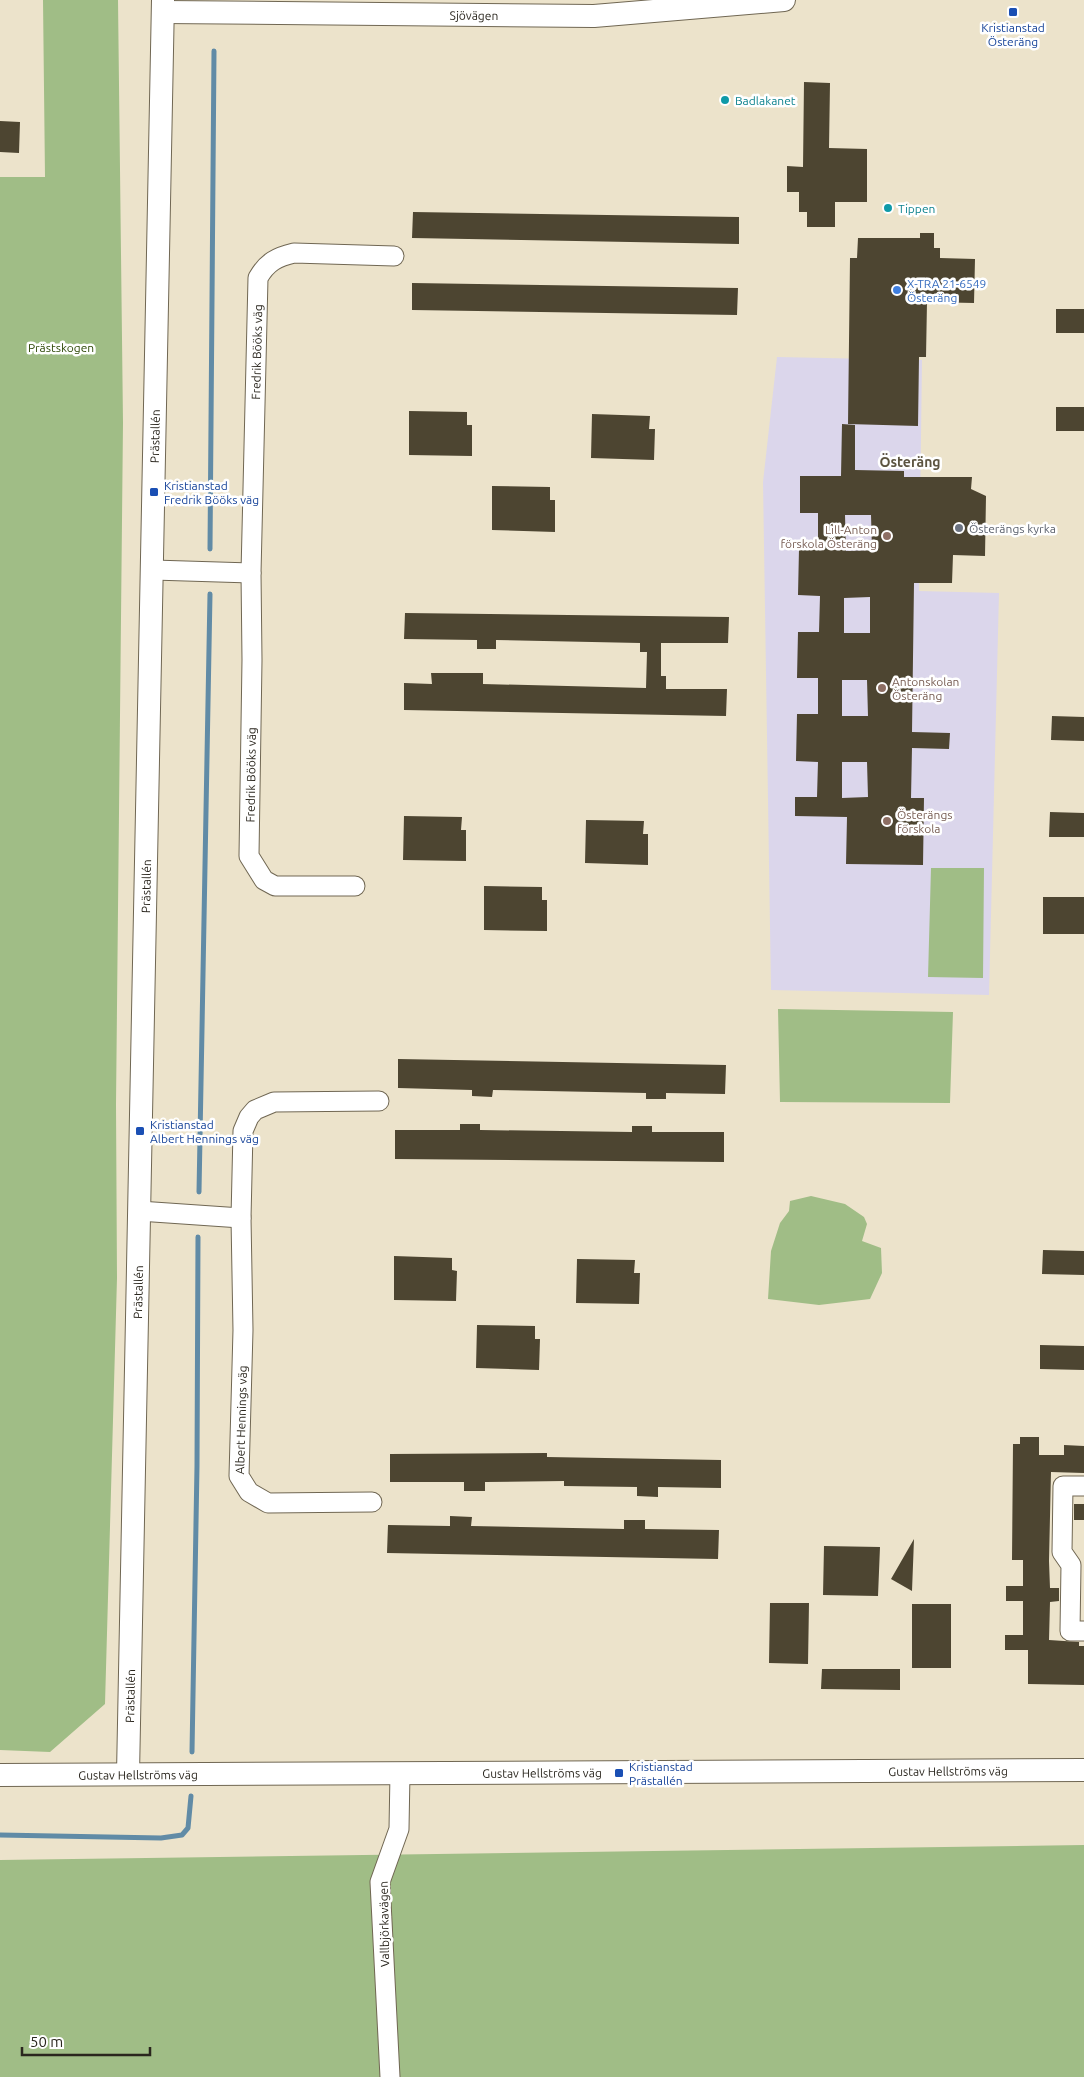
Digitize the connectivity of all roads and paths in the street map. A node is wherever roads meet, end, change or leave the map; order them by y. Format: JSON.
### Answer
{"nodes":[{"id":1,"x":784,"y":0,"type":"edge"},
{"id":2,"x":163,"y":6,"type":"edge"},
{"id":3,"x":394,"y":256,"type":"dead end"},
{"id":4,"x":153,"y":570,"type":"junction"},
{"id":5,"x":251,"y":573,"type":"junction"},
{"id":6,"x":354,"y":886,"type":"dead end"},
{"id":7,"x":380,"y":1101,"type":"dead end"},
{"id":8,"x":139,"y":1211,"type":"junction"},
{"id":9,"x":241,"y":1218,"type":"junction"},
{"id":10,"x":1084,"y":1486,"type":"edge"},
{"id":11,"x":372,"y":1502,"type":"dead end"},
{"id":12,"x":1084,"y":1631,"type":"edge"},
{"id":13,"x":1084,"y":1770,"type":"edge"},
{"id":14,"x":400,"y":1773,"type":"junction"},
{"id":15,"x":128,"y":1774,"type":"junction"},
{"id":16,"x":0,"y":1775,"type":"edge"},
{"id":17,"x":390,"y":2077,"type":"edge"}],
"edges":[{"from":1,"to":2,"type":"street","name":"Sjövägen"},
{"from":2,"to":4,"type":"street","name":"Prästallén"},
{"from":3,"to":5,"type":"street","name":"Fredrik Bööks väg"},
{"from":4,"to":5,"type":"street"},
{"from":4,"to":8,"type":"street","name":"Prästallén"},
{"from":5,"to":6,"type":"street","name":"Fredrik Bööks väg"},
{"from":7,"to":9,"type":"street","name":"Albert Hennings väg"},
{"from":8,"to":9,"type":"street"},
{"from":8,"to":15,"type":"street","name":"Prästallén"},
{"from":9,"to":11,"type":"street","name":"Albert Hennings väg"},
{"from":10,"to":12,"type":"street"},
{"from":13,"to":14,"type":"street","name":"Gustav Hellströms väg"},
{"from":14,"to":15,"type":"street","name":"Gustav Hellströms väg"},
{"from":14,"to":17,"type":"street","name":"Vallbjörkavägen"},
{"from":15,"to":16,"type":"street","name":"Gustav Hellströms väg"}]}
